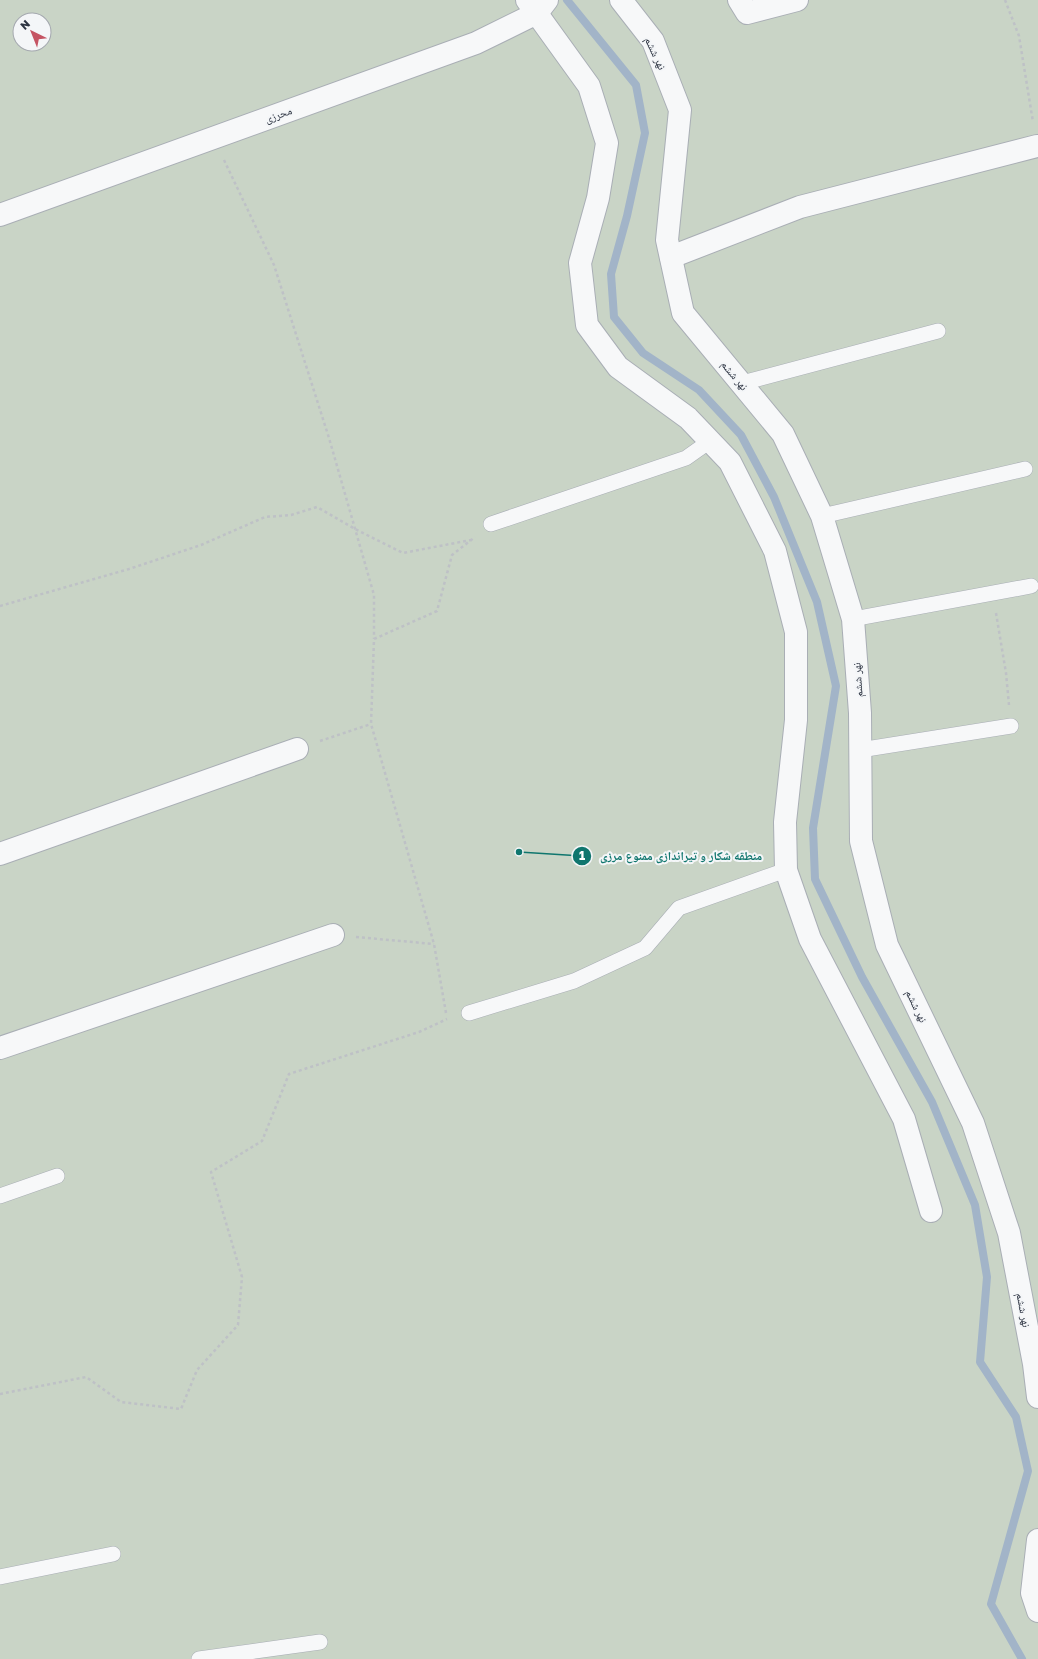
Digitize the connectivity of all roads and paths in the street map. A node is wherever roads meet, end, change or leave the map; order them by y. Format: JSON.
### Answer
{"nodes":[{"id":1,"x":622,"y":0,"type":"edge"},
{"id":2,"x":739,"y":0,"type":"edge"},
{"id":3,"x":797,"y":0,"type":"edge"},
{"id":4,"x":1005,"y":0,"type":"edge"},
{"id":5,"x":537,"y":4,"type":"edge"},
{"id":6,"x":213,"y":138,"type":"junction"},
{"id":7,"x":1037,"y":146,"type":"joint"},
{"id":8,"x":0,"y":214,"type":"edge"},
{"id":9,"x":671,"y":257,"type":"junction"},
{"id":10,"x":938,"y":331,"type":"dead end"},
{"id":11,"x":742,"y":383,"type":"junction"},
{"id":12,"x":710,"y":441,"type":"junction"},
{"id":13,"x":1025,"y":469,"type":"dead end"},
{"id":14,"x":822,"y":516,"type":"junction"},
{"id":15,"x":491,"y":524,"type":"joint"},
{"id":16,"x":355,"y":529,"type":"junction"},
{"id":17,"x":471,"y":540,"type":"junction"},
{"id":18,"x":1031,"y":586,"type":"dead end"},
{"id":19,"x":992,"y":593,"type":"junction"},
{"id":20,"x":0,"y":606,"type":"edge"},
{"id":21,"x":853,"y":619,"type":"junction"},
{"id":22,"x":374,"y":639,"type":"junction"},
{"id":23,"x":371,"y":724,"type":"junction"},
{"id":24,"x":1011,"y":726,"type":"joint"},
{"id":25,"x":297,"y":749,"type":"joint"},
{"id":26,"x":860,"y":750,"type":"junction"},
{"id":27,"x":0,"y":854,"type":"edge"},
{"id":28,"x":786,"y":870,"type":"junction"},
{"id":29,"x":333,"y":935,"type":"joint"},
{"id":30,"x":434,"y":944,"type":"junction"},
{"id":31,"x":469,"y":1013,"type":"joint"},
{"id":32,"x":447,"y":1019,"type":"junction"},
{"id":33,"x":0,"y":1048,"type":"edge"},
{"id":34,"x":57,"y":1176,"type":"dead end"},
{"id":35,"x":0,"y":1196,"type":"edge"},
{"id":36,"x":931,"y":1211,"type":"dead end"},
{"id":37,"x":0,"y":1394,"type":"edge"},
{"id":38,"x":1038,"y":1397,"type":"edge"},
{"id":39,"x":1038,"y":1540,"type":"edge"},
{"id":40,"x":113,"y":1554,"type":"dead end"},
{"id":41,"x":0,"y":1577,"type":"edge"},
{"id":42,"x":1038,"y":1611,"type":"edge"},
{"id":43,"x":320,"y":1642,"type":"dead end"},
{"id":44,"x":199,"y":1659,"type":"edge"}],
"edges":[{"from":1,"to":9,"type":"street","name":"نهر ششم"},
{"from":2,"to":3,"type":"street"},
{"from":4,"to":7,"type":"path"},
{"from":5,"to":6,"type":"street","name":"محرزی"},
{"from":5,"to":12,"type":"street"},
{"from":6,"to":8,"type":"street","name":"محرزی"},
{"from":6,"to":16,"type":"path"},
{"from":7,"to":9,"type":"street"},
{"from":9,"to":11,"type":"street","name":"نهر ششم"},
{"from":10,"to":11,"type":"lane"},
{"from":11,"to":14,"type":"street","name":"نهر ششم"},
{"from":12,"to":15,"type":"lane"},
{"from":12,"to":28,"type":"street"},
{"from":13,"to":14,"type":"lane"},
{"from":14,"to":21,"type":"street","name":"نهر ششم"},
{"from":15,"to":17,"type":"path"},
{"from":16,"to":17,"type":"path"},
{"from":16,"to":20,"type":"path"},
{"from":16,"to":22,"type":"path"},
{"from":17,"to":22,"type":"path"},
{"from":18,"to":19,"type":"lane"},
{"from":19,"to":21,"type":"lane"},
{"from":19,"to":24,"type":"path"},
{"from":21,"to":26,"type":"street","name":"نهر ششم"},
{"from":22,"to":23,"type":"path"},
{"from":23,"to":25,"type":"path"},
{"from":23,"to":30,"type":"path"},
{"from":24,"to":26,"type":"lane"},
{"from":25,"to":27,"type":"street"},
{"from":26,"to":38,"type":"street","name":"نهر ششم"},
{"from":28,"to":31,"type":"lane"},
{"from":28,"to":36,"type":"street"},
{"from":29,"to":30,"type":"path"},
{"from":29,"to":33,"type":"street"},
{"from":30,"to":32,"type":"path"},
{"from":31,"to":32,"type":"path"},
{"from":32,"to":37,"type":"path"},
{"from":34,"to":35,"type":"lane"},
{"from":39,"to":42,"type":"street"},
{"from":40,"to":41,"type":"lane"},
{"from":43,"to":44,"type":"lane"}]}
